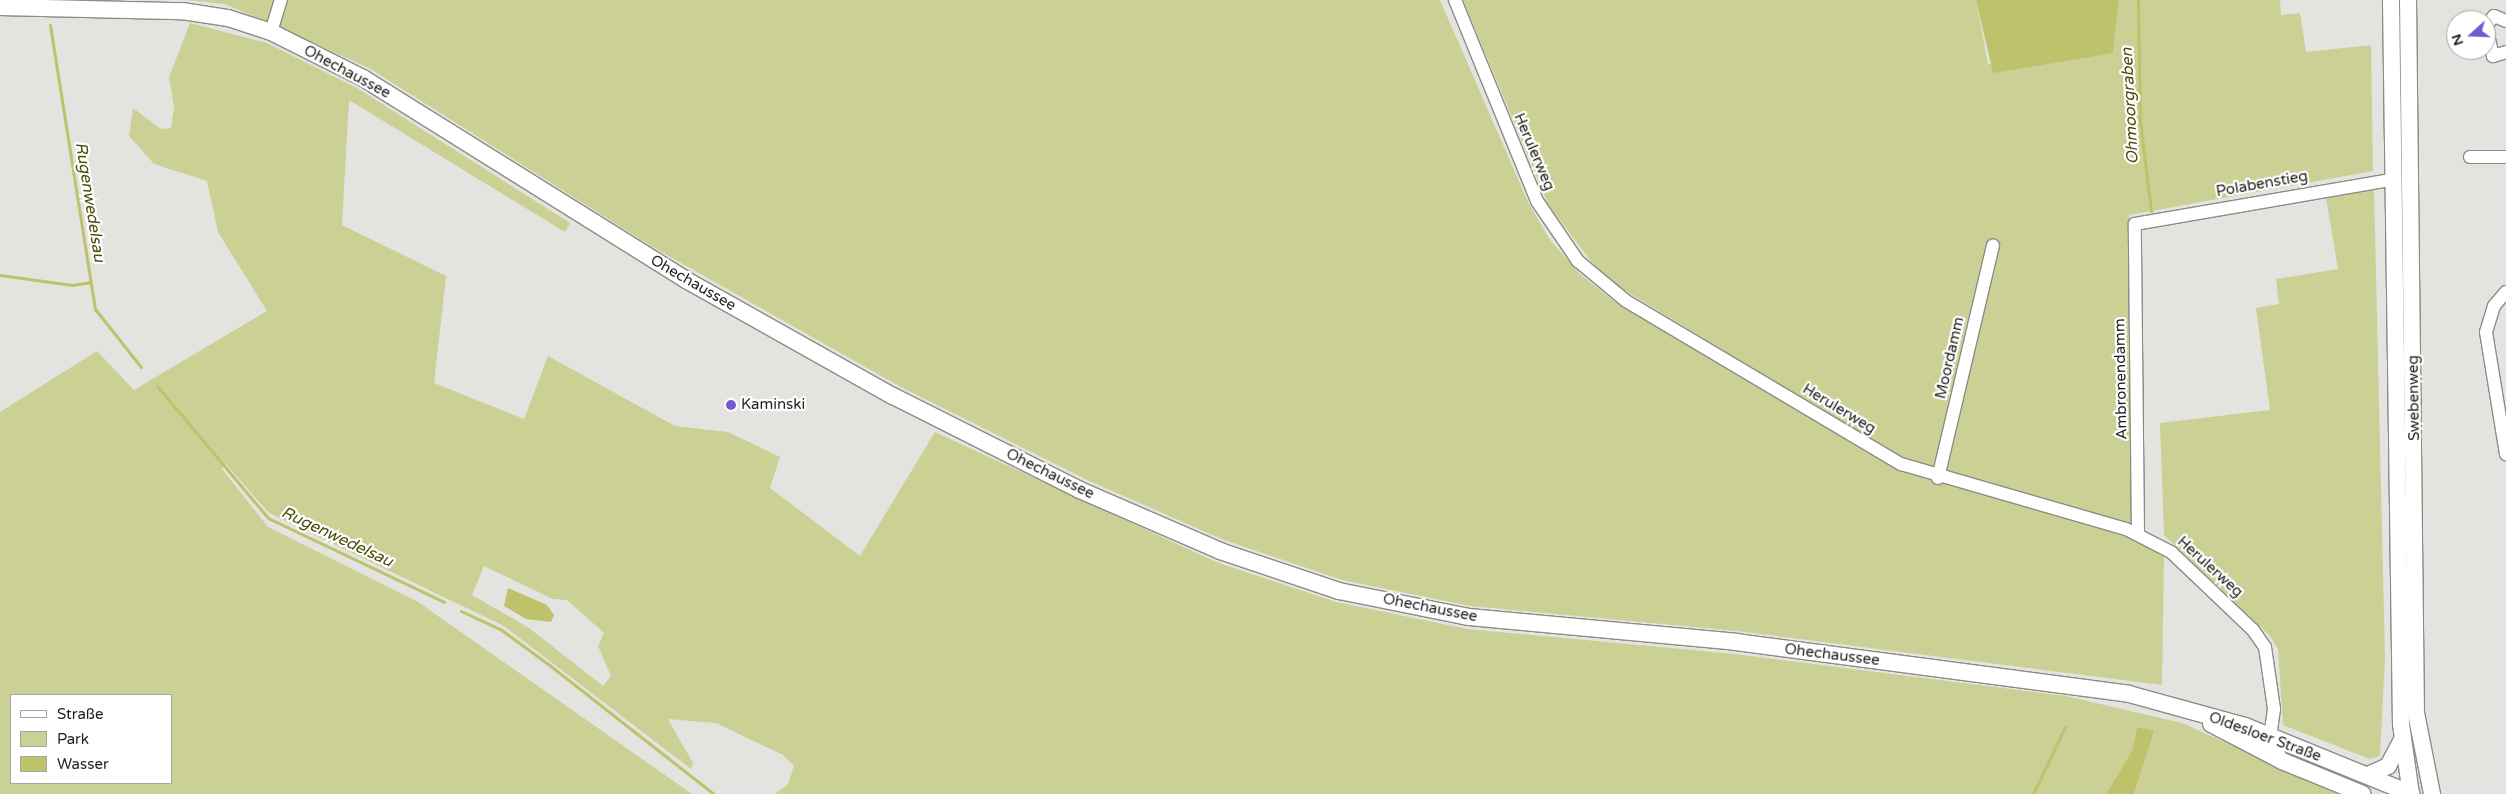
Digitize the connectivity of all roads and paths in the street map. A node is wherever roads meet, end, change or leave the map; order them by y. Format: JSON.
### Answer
{"nodes":[{"id":1,"x":280,"y":0,"type":"edge"},
{"id":2,"x":1455,"y":0,"type":"edge"},
{"id":3,"x":2392,"y":0,"type":"edge"},
{"id":4,"x":2408,"y":0,"type":"edge"},
{"id":5,"x":0,"y":7,"type":"edge"},
{"id":6,"x":2506,"y":21,"type":"edge"},
{"id":7,"x":271,"y":32,"type":"junction"},
{"id":8,"x":2506,"y":52,"type":"edge"},
{"id":9,"x":2470,"y":157,"type":"dead end"},
{"id":10,"x":2506,"y":158,"type":"edge"},
{"id":11,"x":2395,"y":180,"type":"junction"},
{"id":12,"x":2135,"y":224,"type":"joint"},
{"id":13,"x":1993,"y":245,"type":"dead end"},
{"id":14,"x":2506,"y":292,"type":"edge"},
{"id":15,"x":2506,"y":454,"type":"edge"},
{"id":16,"x":1938,"y":478,"type":"junction"},
{"id":17,"x":2138,"y":534,"type":"junction"},
{"id":18,"x":2187,"y":710,"type":"junction"},
{"id":19,"x":2270,"y":736,"type":"junction"},
{"id":20,"x":2402,"y":740,"type":"junction"},
{"id":21,"x":2245,"y":742,"type":"junction"},
{"id":22,"x":2282,"y":762,"type":"junction"},
{"id":23,"x":2368,"y":774,"type":"junction"},
{"id":24,"x":2426,"y":774,"type":"junction"},
{"id":25,"x":2364,"y":794,"type":"edge"},
{"id":26,"x":2411,"y":794,"type":"edge"},
{"id":27,"x":2432,"y":794,"type":"edge"}],
"edges":[{"from":1,"to":7,"type":"street"},
{"from":2,"to":16,"type":"street","name":"Herulerweg"},
{"from":3,"to":11,"type":"main road","name":"Swebenweg"},
{"from":4,"to":24,"type":"main road","name":"Swebenweg"},
{"from":5,"to":7,"type":"main road","name":"Ohechaussee"},
{"from":6,"to":8,"type":"street"},
{"from":7,"to":18,"type":"main road","name":"Ohechaussee"},
{"from":9,"to":10,"type":"street"},
{"from":11,"to":12,"type":"street","name":"Polabenstieg"},
{"from":11,"to":20,"type":"main road","name":"Swebenweg"},
{"from":12,"to":17,"type":"street","name":"Ambronendamm"},
{"from":13,"to":16,"type":"street","name":"Moordamm"},
{"from":14,"to":15,"type":"street"},
{"from":16,"to":17,"type":"street","name":"Herulerweg"},
{"from":17,"to":19,"type":"street","name":"Herulerweg"},
{"from":18,"to":19,"type":"main road","name":"Oldesloer Straße"},
{"from":18,"to":21,"type":"main road","name":"Oldesloer Straße"},
{"from":19,"to":21,"type":"street"},
{"from":19,"to":22,"type":"street"},
{"from":19,"to":23,"type":"main road","name":"Oldesloer Straße"},
{"from":20,"to":23,"type":"main road"},
{"from":20,"to":26,"type":"main road","name":"Swebenweg"},
{"from":21,"to":22,"type":"main road","name":"Oldesloer Straße"},
{"from":22,"to":25,"type":"main road","name":"Oldesloer Straße"},
{"from":23,"to":26,"type":"main road","name":"Oldesloer Straße"},
{"from":24,"to":26,"type":"main road"},
{"from":24,"to":27,"type":"main road","name":"Swebenweg"}]}
